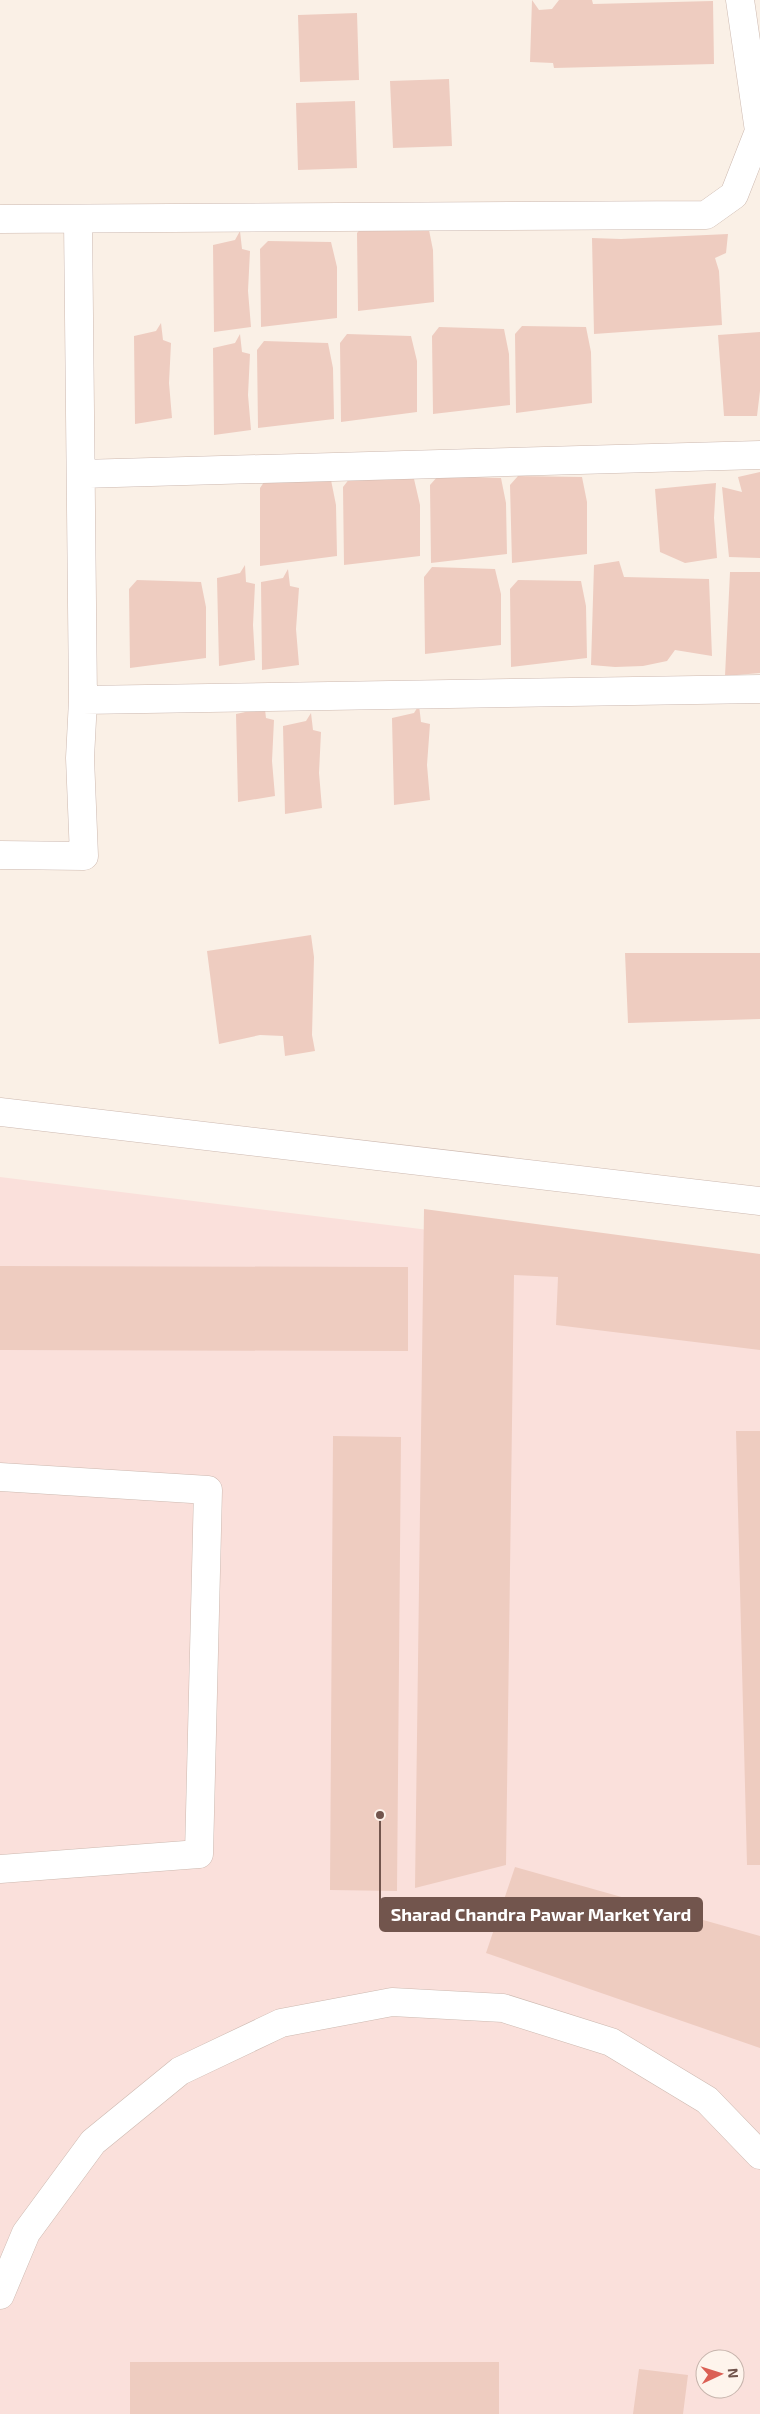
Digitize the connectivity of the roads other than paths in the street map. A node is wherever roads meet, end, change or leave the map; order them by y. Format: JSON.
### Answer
{"nodes":[{"id":1,"x":740,"y":0,"type":"edge"},
{"id":2,"x":760,"y":131,"type":"edge"},
{"id":3,"x":0,"y":219,"type":"edge"},
{"id":4,"x":78,"y":220,"type":"junction"},
{"id":5,"x":760,"y":455,"type":"edge"},
{"id":6,"x":81,"y":474,"type":"junction"},
{"id":7,"x":760,"y":689,"type":"edge"},
{"id":8,"x":83,"y":700,"type":"junction"},
{"id":9,"x":0,"y":855,"type":"edge"},
{"id":10,"x":0,"y":1112,"type":"edge"},
{"id":11,"x":760,"y":1201,"type":"edge"},
{"id":12,"x":0,"y":1478,"type":"edge"},
{"id":13,"x":0,"y":1869,"type":"edge"},
{"id":14,"x":760,"y":2155,"type":"edge"},
{"id":15,"x":0,"y":2295,"type":"edge"}],
"edges":[{"from":1,"to":2,"type":"street"},
{"from":2,"to":4,"type":"street"},
{"from":3,"to":4,"type":"street"},
{"from":4,"to":6,"type":"street"},
{"from":5,"to":6,"type":"street"},
{"from":6,"to":8,"type":"street"},
{"from":7,"to":8,"type":"street"},
{"from":8,"to":9,"type":"street"},
{"from":10,"to":11,"type":"street"},
{"from":12,"to":13,"type":"street"},
{"from":14,"to":15,"type":"street"}]}
